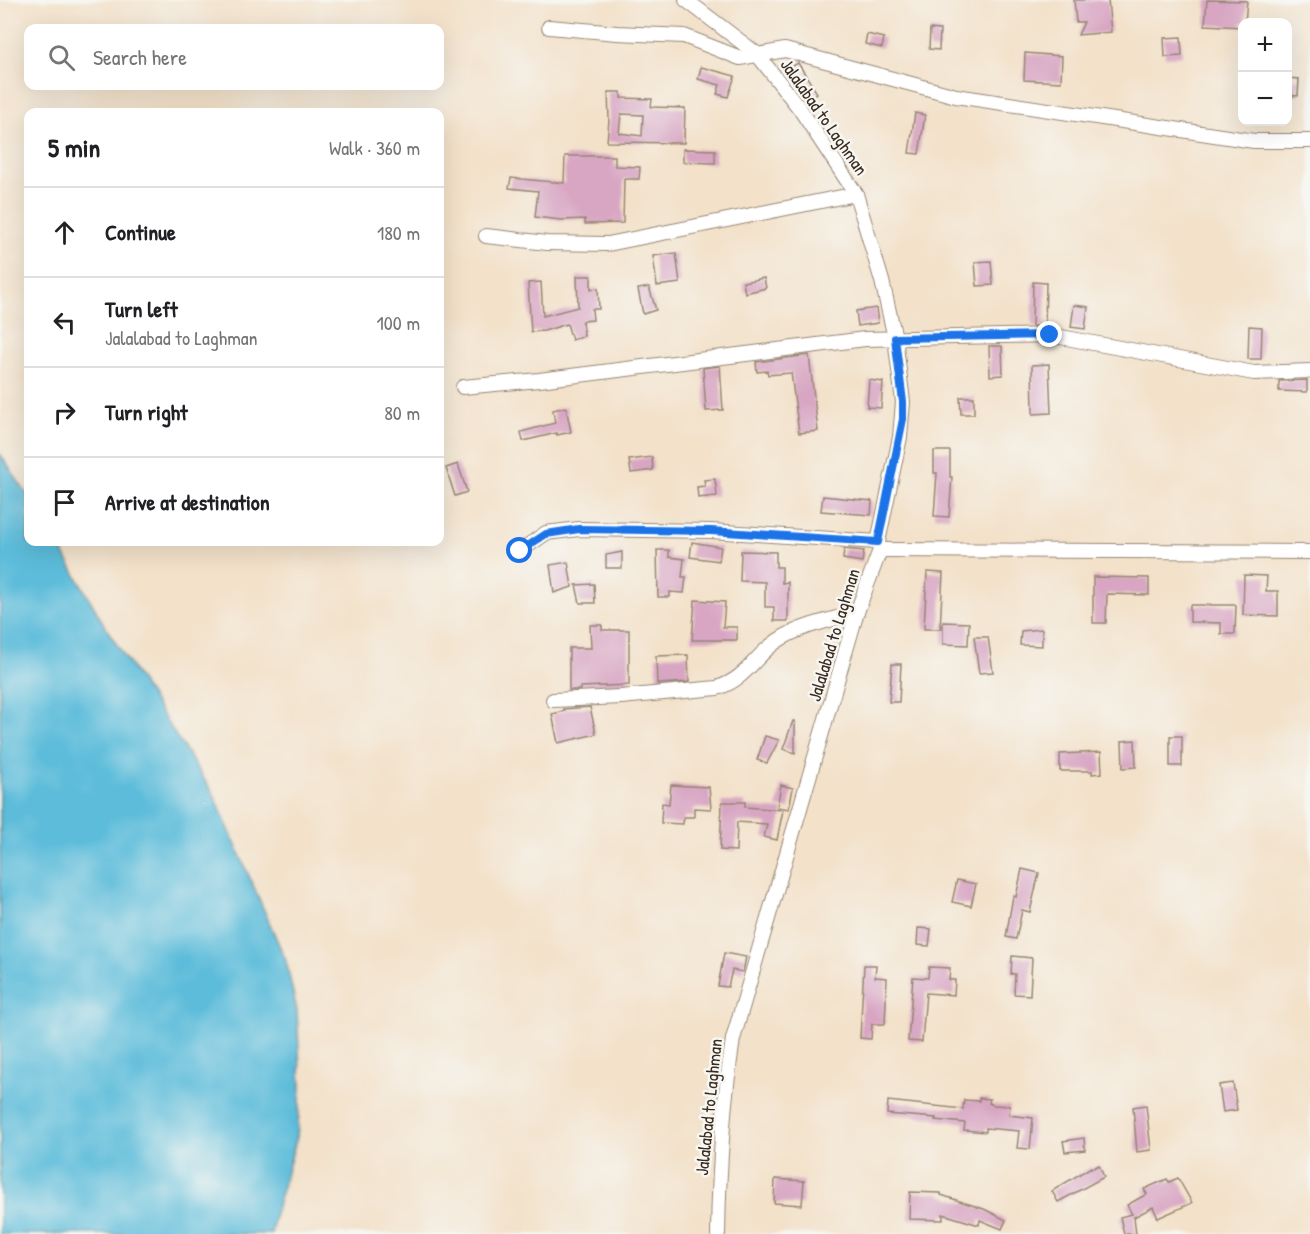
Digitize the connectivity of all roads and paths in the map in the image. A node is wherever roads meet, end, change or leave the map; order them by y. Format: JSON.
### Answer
{"nodes":[{"id":1,"x":686,"y":0,"type":"edge"},
{"id":2,"x":549,"y":27,"type":"dead end"},
{"id":3,"x":757,"y":54,"type":"junction"},
{"id":4,"x":1310,"y":141,"type":"edge"},
{"id":5,"x":856,"y":194,"type":"junction"},
{"id":6,"x":486,"y":236,"type":"dead end"},
{"id":7,"x":895,"y":338,"type":"junction"},
{"id":8,"x":1310,"y":371,"type":"edge"},
{"id":9,"x":463,"y":387,"type":"dead end"},
{"id":10,"x":879,"y":546,"type":"junction"},
{"id":11,"x":520,"y":551,"type":"dead end"},
{"id":12,"x":1310,"y":552,"type":"edge"},
{"id":13,"x":857,"y":612,"type":"junction"},
{"id":14,"x":553,"y":700,"type":"dead end"},
{"id":15,"x":718,"y":1234,"type":"edge"}],
"edges":[{"from":1,"to":3,"type":"street","name":"Jalalabad to Laghman"},
{"from":2,"to":3,"type":"street"},
{"from":3,"to":4,"type":"street"},
{"from":3,"to":5,"type":"street","name":"Jalalabad to Laghman"},
{"from":5,"to":6,"type":"street"},
{"from":5,"to":7,"type":"street","name":"Jalalabad to Laghman"},
{"from":7,"to":8,"type":"street"},
{"from":7,"to":9,"type":"street"},
{"from":7,"to":10,"type":"street","name":"Jalalabad to Laghman"},
{"from":10,"to":11,"type":"street"},
{"from":10,"to":12,"type":"street"},
{"from":10,"to":13,"type":"street","name":"Jalalabad to Laghman"},
{"from":13,"to":14,"type":"street"},
{"from":13,"to":15,"type":"street","name":"Jalalabad to Laghman"}]}
